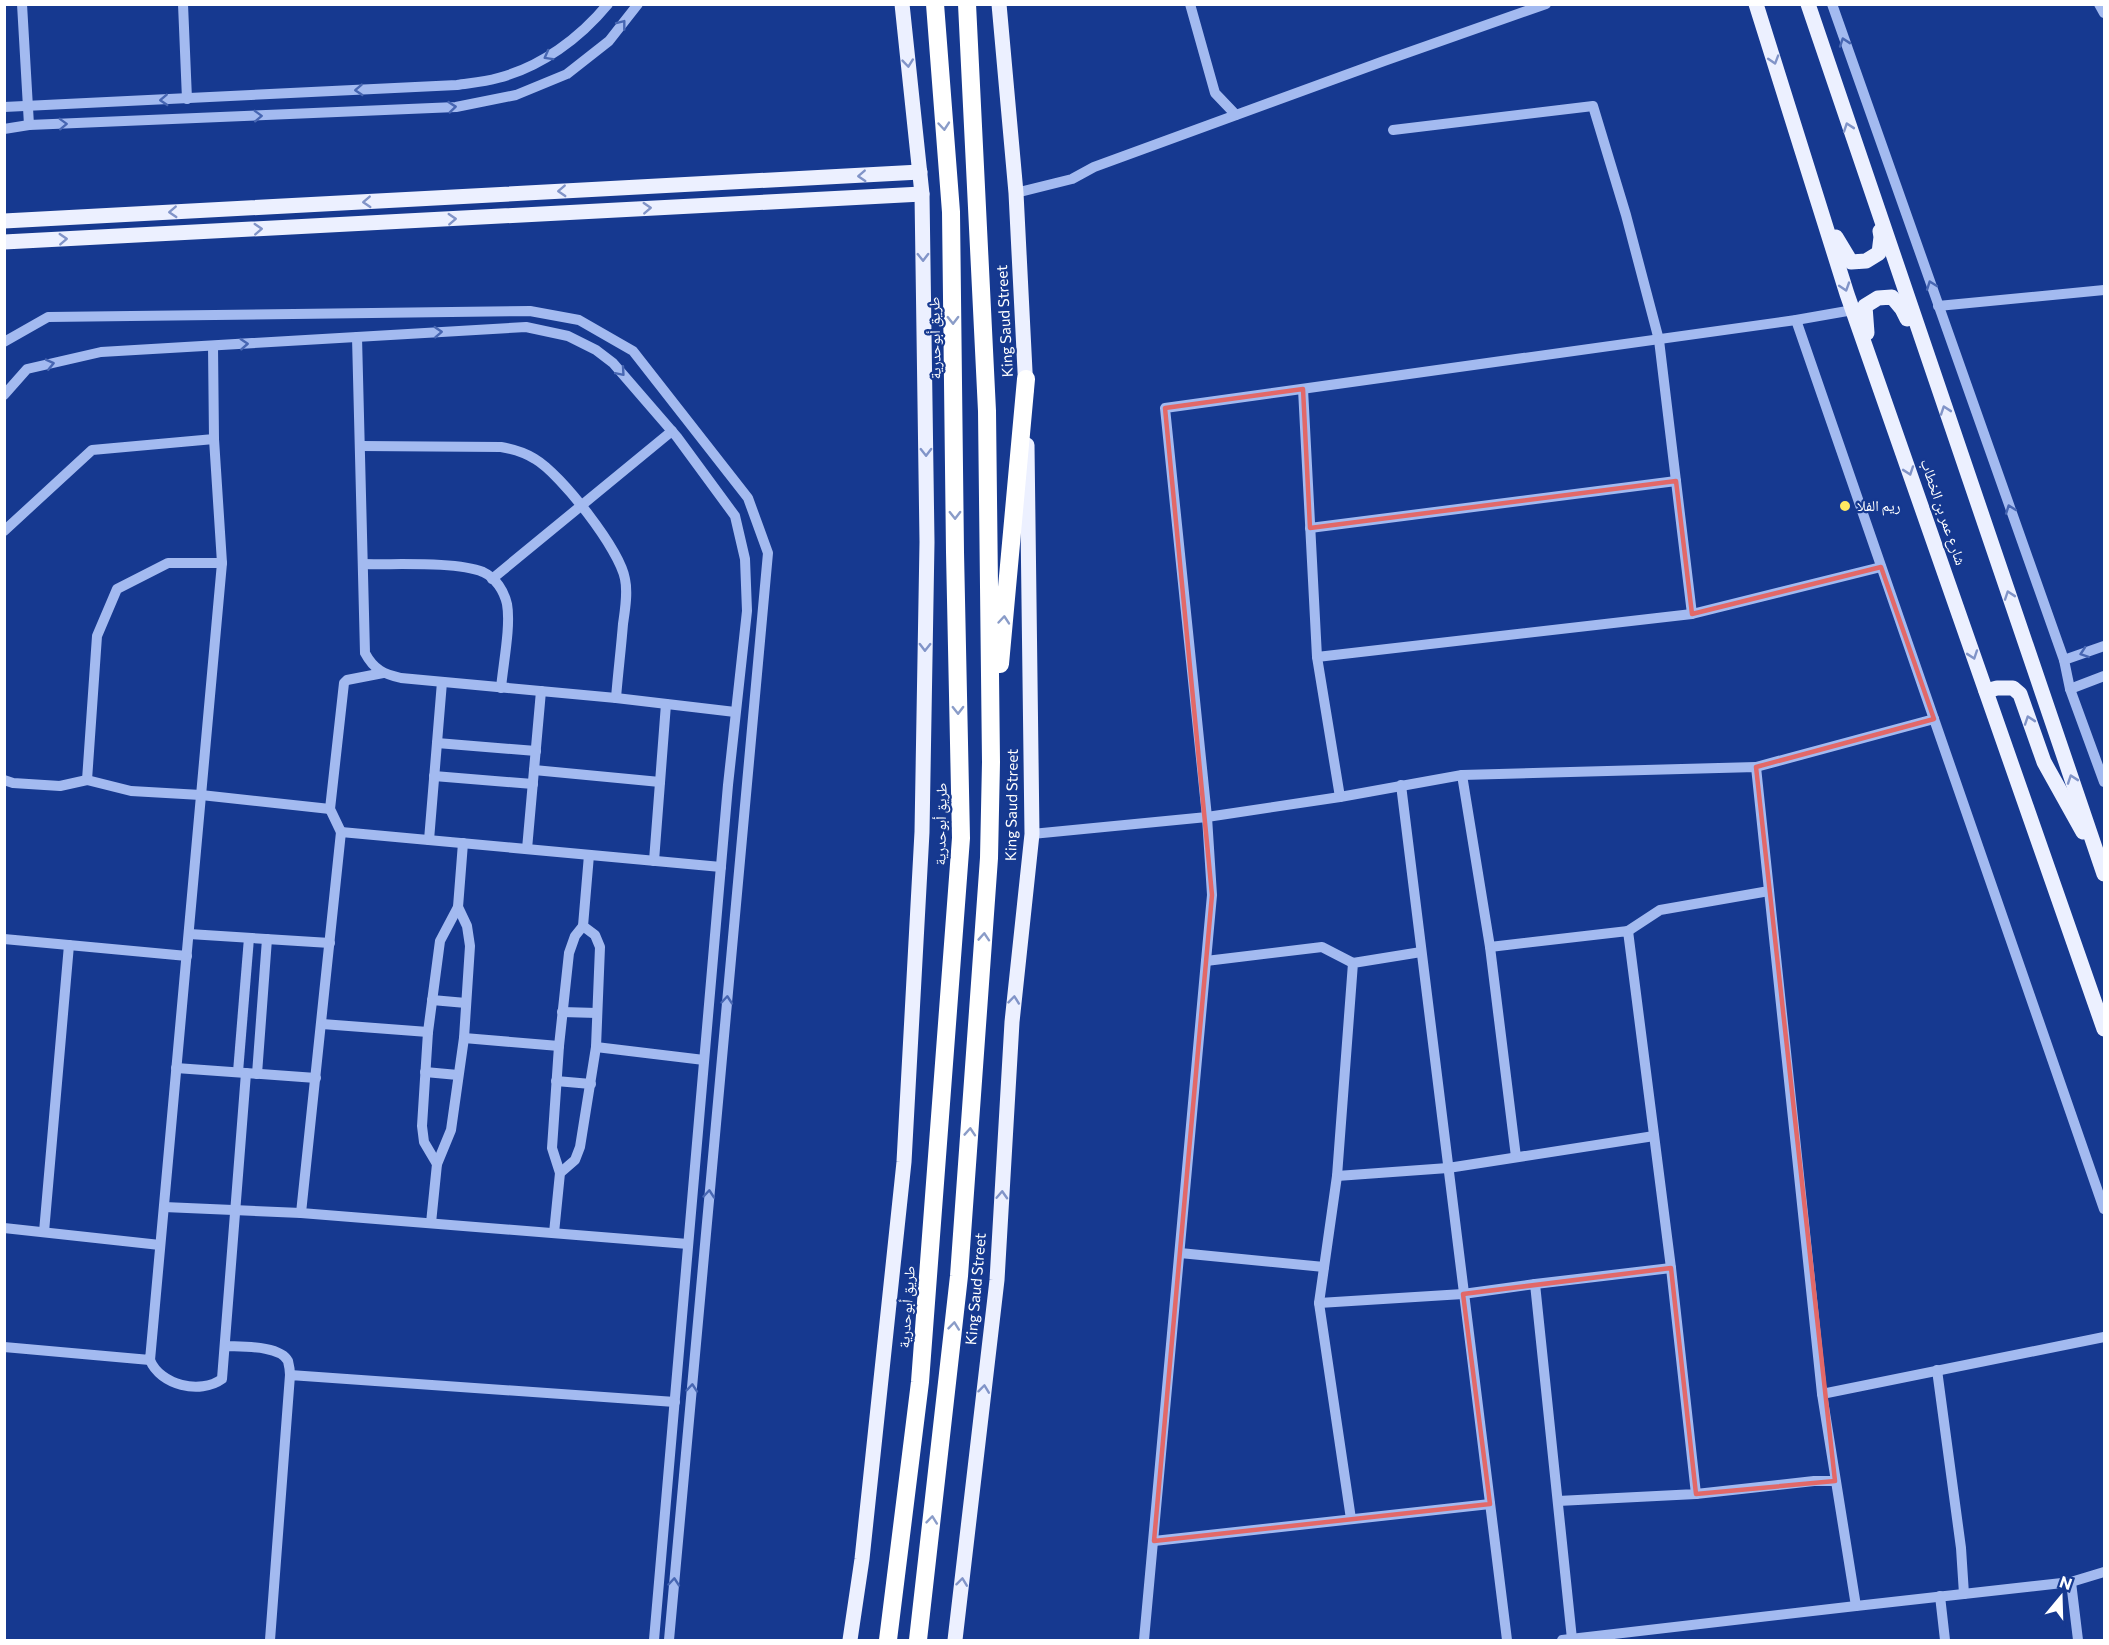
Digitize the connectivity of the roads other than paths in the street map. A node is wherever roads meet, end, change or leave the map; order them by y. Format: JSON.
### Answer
{"nodes":[{"id":1,"x":22,"y":4,"type":"edge"},
{"id":2,"x":183,"y":4,"type":"edge"},
{"id":3,"x":608,"y":4,"type":"edge"},
{"id":4,"x":638,"y":4,"type":"edge"},
{"id":5,"x":902,"y":4,"type":"edge"},
{"id":6,"x":934,"y":4,"type":"edge"},
{"id":7,"x":967,"y":4,"type":"edge"},
{"id":8,"x":999,"y":4,"type":"edge"},
{"id":9,"x":1190,"y":4,"type":"edge"},
{"id":10,"x":1546,"y":4,"type":"edge"},
{"id":11,"x":1832,"y":4,"type":"edge"},
{"id":12,"x":2099,"y":4,"type":"edge"},
{"id":13,"x":1755,"y":6,"type":"edge"},
{"id":14,"x":1810,"y":9,"type":"edge"},
{"id":15,"x":2104,"y":13,"type":"edge"},
{"id":16,"x":187,"y":99,"type":"junction"},
{"id":17,"x":28,"y":107,"type":"junction"},
{"id":18,"x":4,"y":108,"type":"edge"},
{"id":19,"x":1236,"y":115,"type":"junction"},
{"id":20,"x":29,"y":125,"type":"junction"},
{"id":21,"x":4,"y":129,"type":"edge"},
{"id":22,"x":1393,"y":130,"type":"dead end"},
{"id":23,"x":1859,"y":158,"type":"junction"},
{"id":24,"x":920,"y":172,"type":"junction"},
{"id":25,"x":1812,"y":182,"type":"junction"},
{"id":26,"x":1016,"y":193,"type":"junction"},
{"id":27,"x":922,"y":194,"type":"junction"},
{"id":28,"x":4,"y":221,"type":"edge"},
{"id":29,"x":4,"y":242,"type":"edge"},
{"id":30,"x":2104,"y":290,"type":"edge"},
{"id":31,"x":1938,"y":306,"type":"junction"},
{"id":32,"x":1853,"y":310,"type":"junction"},
{"id":33,"x":1796,"y":321,"type":"junction"},
{"id":34,"x":357,"y":337,"type":"junction"},
{"id":35,"x":1659,"y":340,"type":"junction"},
{"id":36,"x":4,"y":342,"type":"edge"},
{"id":37,"x":213,"y":346,"type":"junction"},
{"id":38,"x":1932,"y":374,"type":"junction"},
{"id":39,"x":1026,"y":378,"type":"junction"},
{"id":40,"x":1303,"y":389,"type":"junction"},
{"id":41,"x":4,"y":395,"type":"edge"},
{"id":42,"x":1884,"y":400,"type":"junction"},
{"id":43,"x":672,"y":431,"type":"junction"},
{"id":44,"x":214,"y":439,"type":"junction"},
{"id":45,"x":361,"y":446,"type":"junction"},
{"id":46,"x":1676,"y":481,"type":"junction"},
{"id":47,"x":581,"y":505,"type":"junction"},
{"id":48,"x":1310,"y":528,"type":"junction"},
{"id":49,"x":4,"y":531,"type":"edge"},
{"id":50,"x":222,"y":563,"type":"junction"},
{"id":51,"x":363,"y":564,"type":"junction"},
{"id":52,"x":1881,"y":567,"type":"junction"},
{"id":53,"x":492,"y":579,"type":"junction"},
{"id":54,"x":1692,"y":614,"type":"junction"},
{"id":55,"x":2104,"y":646,"type":"edge"},
{"id":56,"x":1317,"y":657,"type":"junction"},
{"id":57,"x":2064,"y":660,"type":"junction"},
{"id":58,"x":383,"y":673,"type":"junction"},
{"id":59,"x":2104,"y":676,"type":"edge"},
{"id":60,"x":442,"y":682,"type":"junction"},
{"id":61,"x":501,"y":688,"type":"junction"},
{"id":62,"x":2070,"y":689,"type":"junction"},
{"id":63,"x":541,"y":691,"type":"junction"},
{"id":64,"x":1986,"y":692,"type":"junction"},
{"id":65,"x":616,"y":698,"type":"junction"},
{"id":66,"x":666,"y":704,"type":"junction"},
{"id":67,"x":735,"y":712,"type":"junction"},
{"id":68,"x":1934,"y":719,"type":"junction"},
{"id":69,"x":437,"y":744,"type":"junction"},
{"id":70,"x":536,"y":751,"type":"junction"},
{"id":71,"x":991,"y":762,"type":"junction"},
{"id":72,"x":1756,"y":767,"type":"junction"},
{"id":73,"x":534,"y":770,"type":"junction"},
{"id":74,"x":1462,"y":775,"type":"junction"},
{"id":75,"x":435,"y":776,"type":"junction"},
{"id":76,"x":4,"y":780,"type":"edge"},
{"id":77,"x":87,"y":780,"type":"junction"},
{"id":78,"x":660,"y":782,"type":"junction"},
{"id":79,"x":2104,"y":782,"type":"edge"},
{"id":80,"x":533,"y":784,"type":"junction"},
{"id":81,"x":1401,"y":785,"type":"junction"},
{"id":82,"x":201,"y":795,"type":"junction"},
{"id":83,"x":1340,"y":797,"type":"junction"},
{"id":84,"x":330,"y":809,"type":"junction"},
{"id":85,"x":1207,"y":817,"type":"junction"},
{"id":86,"x":341,"y":832,"type":"junction"},
{"id":87,"x":1032,"y":834,"type":"junction"},
{"id":88,"x":429,"y":840,"type":"junction"},
{"id":89,"x":463,"y":843,"type":"junction"},
{"id":90,"x":527,"y":849,"type":"junction"},
{"id":91,"x":589,"y":855,"type":"junction"},
{"id":92,"x":654,"y":861,"type":"junction"},
{"id":93,"x":721,"y":867,"type":"junction"},
{"id":94,"x":2103,"y":870,"type":"edge"},
{"id":95,"x":1769,"y":891,"type":"junction"},
{"id":96,"x":458,"y":907,"type":"junction"},
{"id":97,"x":584,"y":926,"type":"junction"},
{"id":98,"x":1628,"y":931,"type":"junction"},
{"id":99,"x":189,"y":934,"type":"junction"},
{"id":100,"x":249,"y":938,"type":"junction"},
{"id":101,"x":4,"y":939,"type":"edge"},
{"id":102,"x":267,"y":939,"type":"junction"},
{"id":103,"x":330,"y":943,"type":"junction"},
{"id":104,"x":69,"y":945,"type":"junction"},
{"id":105,"x":1490,"y":947,"type":"junction"},
{"id":106,"x":1421,"y":952,"type":"junction"},
{"id":107,"x":187,"y":956,"type":"junction"},
{"id":108,"x":1206,"y":961,"type":"junction"},
{"id":109,"x":1353,"y":963,"type":"junction"},
{"id":110,"x":432,"y":1000,"type":"junction"},
{"id":111,"x":466,"y":1004,"type":"junction"},
{"id":112,"x":562,"y":1012,"type":"junction"},
{"id":113,"x":597,"y":1013,"type":"junction"},
{"id":114,"x":322,"y":1024,"type":"junction"},
{"id":115,"x":2104,"y":1029,"type":"edge"},
{"id":116,"x":428,"y":1032,"type":"junction"},
{"id":117,"x":464,"y":1038,"type":"junction"},
{"id":118,"x":559,"y":1046,"type":"junction"},
{"id":119,"x":596,"y":1047,"type":"junction"},
{"id":120,"x":704,"y":1060,"type":"junction"},
{"id":121,"x":176,"y":1068,"type":"junction"},
{"id":122,"x":425,"y":1072,"type":"junction"},
{"id":123,"x":247,"y":1073,"type":"junction"},
{"id":124,"x":458,"y":1075,"type":"junction"},
{"id":125,"x":316,"y":1078,"type":"junction"},
{"id":126,"x":556,"y":1081,"type":"junction"},
{"id":127,"x":591,"y":1083,"type":"junction"},
{"id":128,"x":1654,"y":1136,"type":"junction"},
{"id":129,"x":1516,"y":1157,"type":"junction"},
{"id":130,"x":437,"y":1164,"type":"junction"},
{"id":131,"x":1448,"y":1167,"type":"junction"},
{"id":132,"x":560,"y":1173,"type":"junction"},
{"id":133,"x":1337,"y":1176,"type":"junction"},
{"id":134,"x":164,"y":1208,"type":"junction"},
{"id":135,"x":2104,"y":1209,"type":"edge"},
{"id":136,"x":234,"y":1210,"type":"junction"},
{"id":137,"x":301,"y":1213,"type":"junction"},
{"id":138,"x":431,"y":1223,"type":"junction"},
{"id":139,"x":4,"y":1228,"type":"edge"},
{"id":140,"x":44,"y":1232,"type":"junction"},
{"id":141,"x":554,"y":1233,"type":"junction"},
{"id":142,"x":688,"y":1244,"type":"junction"},
{"id":143,"x":160,"y":1245,"type":"junction"},
{"id":144,"x":1180,"y":1253,"type":"junction"},
{"id":145,"x":1324,"y":1267,"type":"junction"},
{"id":146,"x":1671,"y":1268,"type":"junction"},
{"id":147,"x":1535,"y":1284,"type":"junction"},
{"id":148,"x":1464,"y":1294,"type":"junction"},
{"id":149,"x":1319,"y":1303,"type":"junction"},
{"id":150,"x":2104,"y":1337,"type":"edge"},
{"id":151,"x":225,"y":1346,"type":"junction"},
{"id":152,"x":4,"y":1347,"type":"edge"},
{"id":153,"x":150,"y":1360,"type":"junction"},
{"id":154,"x":1937,"y":1370,"type":"junction"},
{"id":155,"x":290,"y":1375,"type":"junction"},
{"id":156,"x":1822,"y":1394,"type":"junction"},
{"id":157,"x":675,"y":1402,"type":"junction"},
{"id":158,"x":1835,"y":1481,"type":"junction"},
{"id":159,"x":1696,"y":1494,"type":"junction"},
{"id":160,"x":1558,"y":1501,"type":"junction"},
{"id":161,"x":1490,"y":1504,"type":"junction"},
{"id":162,"x":1351,"y":1519,"type":"junction"},
{"id":163,"x":1154,"y":1540,"type":"junction"},
{"id":164,"x":2104,"y":1572,"type":"edge"},
{"id":165,"x":2071,"y":1582,"type":"junction"},
{"id":166,"x":1964,"y":1594,"type":"junction"},
{"id":167,"x":1940,"y":1596,"type":"junction"},
{"id":168,"x":1856,"y":1605,"type":"junction"},
{"id":169,"x":919,"y":1639,"type":"edge"},
{"id":170,"x":1567,"y":1640,"type":"edge"},
{"id":171,"x":270,"y":1641,"type":"edge"},
{"id":172,"x":654,"y":1641,"type":"edge"},
{"id":173,"x":669,"y":1641,"type":"edge"},
{"id":174,"x":850,"y":1641,"type":"edge"},
{"id":175,"x":888,"y":1641,"type":"edge"},
{"id":176,"x":955,"y":1641,"type":"edge"},
{"id":177,"x":1144,"y":1641,"type":"edge"},
{"id":178,"x":1507,"y":1641,"type":"edge"},
{"id":179,"x":1945,"y":1641,"type":"edge"},
{"id":180,"x":2078,"y":1641,"type":"edge"}],
"edges":[{"from":1,"to":17,"type":"street"},
{"from":2,"to":16,"type":"street"},
{"from":3,"to":16,"type":"street","one_way":true},
{"from":20,"to":4,"type":"street","one_way":true},
{"from":5,"to":24,"type":"main road","one_way":true},
{"from":6,"to":175,"type":"highway","name":"طريق أبوحدرية","one_way":true},
{"from":7,"to":71,"type":"highway"},
{"from":8,"to":26,"type":"main road","name":"King Saud Street"},
{"from":9,"to":19,"type":"street"},
{"from":10,"to":19,"type":"street"},
{"from":31,"to":11,"type":"street","one_way":true},
{"from":12,"to":15,"type":"street"},
{"from":13,"to":25,"type":"main road","name":"شارع عمر بن الخطاب","one_way":true},
{"from":23,"to":14,"type":"main road","one_way":true},
{"from":16,"to":17,"type":"street","one_way":true},
{"from":17,"to":18,"type":"street"},
{"from":17,"to":20,"type":"street"},
{"from":19,"to":26,"type":"street"},
{"from":20,"to":21,"type":"street"},
{"from":22,"to":35,"type":"street"},
{"from":23,"to":25,"type":"main road"},
{"from":23,"to":38,"type":"main road"},
{"from":24,"to":27,"type":"main road"},
{"from":24,"to":28,"type":"main road","one_way":true},
{"from":25,"to":32,"type":"main road","name":"شارع عمر بن الخطاب","one_way":true},
{"from":26,"to":39,"type":"main road","name":"King Saud Street"},
{"from":29,"to":27,"type":"main road","one_way":true},
{"from":27,"to":174,"type":"main road","one_way":true},
{"from":30,"to":31,"type":"street"},
{"from":57,"to":31,"type":"street","one_way":true},
{"from":32,"to":33,"type":"street"},
{"from":32,"to":42,"type":"main road","name":"شارع عمر بن الخطاب"},
{"from":33,"to":35,"type":"street"},
{"from":33,"to":52,"type":"street"},
{"from":37,"to":34,"type":"street","one_way":true},
{"from":34,"to":43,"type":"street","one_way":true},
{"from":34,"to":45,"type":"street"},
{"from":35,"to":40,"type":"street"},
{"from":35,"to":46,"type":"street"},
{"from":173,"to":36,"type":"street","one_way":true},
{"from":41,"to":37,"type":"street","one_way":true},
{"from":37,"to":44,"type":"street"},
{"from":38,"to":42,"type":"main road"},
{"from":94,"to":38,"type":"main road","one_way":true},
{"from":71,"to":39,"type":"highway","one_way":true},
{"from":39,"to":87,"type":"main road","name":"King Saud Street"},
{"from":40,"to":48,"type":"street"},
{"from":40,"to":85,"type":"street"},
{"from":42,"to":64,"type":"main road","name":"شارع عمر بن الخطاب","one_way":true},
{"from":43,"to":47,"type":"street"},
{"from":43,"to":67,"type":"street"},
{"from":44,"to":49,"type":"street"},
{"from":44,"to":50,"type":"street"},
{"from":45,"to":47,"type":"street"},
{"from":45,"to":51,"type":"street"},
{"from":46,"to":48,"type":"street"},
{"from":46,"to":54,"type":"street"},
{"from":47,"to":53,"type":"street"},
{"from":47,"to":65,"type":"street"},
{"from":48,"to":56,"type":"street"},
{"from":50,"to":77,"type":"street"},
{"from":50,"to":82,"type":"street"},
{"from":51,"to":53,"type":"street"},
{"from":51,"to":58,"type":"street"},
{"from":52,"to":54,"type":"street"},
{"from":52,"to":68,"type":"street"},
{"from":53,"to":61,"type":"street"},
{"from":54,"to":56,"type":"street"},
{"from":55,"to":57,"type":"street","one_way":true},
{"from":56,"to":83,"type":"street"},
{"from":57,"to":62,"type":"street"},
{"from":58,"to":60,"type":"street"},
{"from":58,"to":84,"type":"street"},
{"from":59,"to":62,"type":"street"},
{"from":60,"to":61,"type":"street"},
{"from":60,"to":69,"type":"street"},
{"from":61,"to":63,"type":"street"},
{"from":62,"to":79,"type":"street"},
{"from":63,"to":65,"type":"street"},
{"from":63,"to":70,"type":"street"},
{"from":94,"to":64,"type":"main road","one_way":true},
{"from":64,"to":115,"type":"main road","name":"شارع عمر بن الخطاب"},
{"from":65,"to":66,"type":"street"},
{"from":66,"to":67,"type":"street"},
{"from":66,"to":78,"type":"street"},
{"from":67,"to":93,"type":"street"},
{"from":68,"to":72,"type":"street"},
{"from":68,"to":135,"type":"street"},
{"from":69,"to":70,"type":"street"},
{"from":69,"to":75,"type":"street"},
{"from":70,"to":73,"type":"street"},
{"from":169,"to":71,"type":"highway","one_way":true},
{"from":72,"to":74,"type":"street"},
{"from":72,"to":95,"type":"street"},
{"from":73,"to":78,"type":"street"},
{"from":73,"to":80,"type":"street"},
{"from":74,"to":81,"type":"street"},
{"from":74,"to":105,"type":"street"},
{"from":75,"to":80,"type":"street"},
{"from":75,"to":88,"type":"street"},
{"from":76,"to":77,"type":"street"},
{"from":77,"to":82,"type":"street"},
{"from":78,"to":92,"type":"street"},
{"from":80,"to":90,"type":"street"},
{"from":81,"to":83,"type":"street"},
{"from":81,"to":106,"type":"street"},
{"from":82,"to":84,"type":"street"},
{"from":82,"to":99,"type":"street"},
{"from":83,"to":85,"type":"street"},
{"from":84,"to":86,"type":"street"},
{"from":85,"to":87,"type":"street"},
{"from":85,"to":108,"type":"street"},
{"from":86,"to":88,"type":"street"},
{"from":86,"to":103,"type":"street"},
{"from":176,"to":87,"type":"main road","name":"King Saud Street","one_way":true},
{"from":88,"to":89,"type":"street"},
{"from":89,"to":90,"type":"street"},
{"from":89,"to":96,"type":"street"},
{"from":90,"to":91,"type":"street"},
{"from":91,"to":92,"type":"street"},
{"from":91,"to":97,"type":"street"},
{"from":92,"to":93,"type":"street"},
{"from":93,"to":120,"type":"street"},
{"from":95,"to":98,"type":"street"},
{"from":95,"to":156,"type":"street"},
{"from":96,"to":110,"type":"street"},
{"from":96,"to":111,"type":"street"},
{"from":97,"to":112,"type":"street"},
{"from":97,"to":113,"type":"street"},
{"from":98,"to":105,"type":"street"},
{"from":98,"to":128,"type":"street"},
{"from":99,"to":100,"type":"street"},
{"from":99,"to":107,"type":"street"},
{"from":100,"to":102,"type":"street"},
{"from":100,"to":123,"type":"street"},
{"from":101,"to":104,"type":"street"},
{"from":102,"to":103,"type":"street"},
{"from":102,"to":123,"type":"street"},
{"from":103,"to":114,"type":"street"},
{"from":104,"to":107,"type":"street"},
{"from":104,"to":140,"type":"street"},
{"from":105,"to":129,"type":"street"},
{"from":106,"to":109,"type":"street"},
{"from":106,"to":131,"type":"street"},
{"from":107,"to":121,"type":"street"},
{"from":108,"to":109,"type":"street"},
{"from":108,"to":144,"type":"street"},
{"from":109,"to":133,"type":"street"},
{"from":110,"to":111,"type":"street"},
{"from":110,"to":116,"type":"street"},
{"from":111,"to":117,"type":"street"},
{"from":112,"to":113,"type":"street"},
{"from":112,"to":118,"type":"street"},
{"from":113,"to":119,"type":"street"},
{"from":114,"to":116,"type":"street"},
{"from":114,"to":125,"type":"street"},
{"from":116,"to":122,"type":"street"},
{"from":117,"to":118,"type":"street"},
{"from":117,"to":124,"type":"street"},
{"from":118,"to":126,"type":"street"},
{"from":119,"to":120,"type":"street"},
{"from":119,"to":127,"type":"street"},
{"from":120,"to":142,"type":"street"},
{"from":121,"to":123,"type":"street"},
{"from":121,"to":134,"type":"street"},
{"from":122,"to":124,"type":"street"},
{"from":122,"to":130,"type":"street"},
{"from":123,"to":125,"type":"street"},
{"from":123,"to":136,"type":"street"},
{"from":124,"to":130,"type":"street"},
{"from":125,"to":137,"type":"street"},
{"from":126,"to":127,"type":"street"},
{"from":126,"to":132,"type":"street"},
{"from":127,"to":132,"type":"street"},
{"from":128,"to":129,"type":"street"},
{"from":128,"to":146,"type":"street"},
{"from":129,"to":131,"type":"street"},
{"from":130,"to":138,"type":"street"},
{"from":131,"to":133,"type":"street"},
{"from":131,"to":148,"type":"street"},
{"from":132,"to":141,"type":"street"},
{"from":133,"to":145,"type":"street"},
{"from":134,"to":136,"type":"street"},
{"from":134,"to":143,"type":"street"},
{"from":136,"to":137,"type":"street"},
{"from":136,"to":151,"type":"street"},
{"from":137,"to":138,"type":"street"},
{"from":138,"to":141,"type":"street"},
{"from":139,"to":140,"type":"street"},
{"from":140,"to":143,"type":"street"},
{"from":141,"to":142,"type":"street"},
{"from":142,"to":157,"type":"street"},
{"from":143,"to":153,"type":"street"},
{"from":144,"to":145,"type":"street"},
{"from":144,"to":163,"type":"street"},
{"from":145,"to":149,"type":"street"},
{"from":146,"to":147,"type":"street"},
{"from":146,"to":159,"type":"street"},
{"from":147,"to":148,"type":"street"},
{"from":147,"to":160,"type":"street"},
{"from":148,"to":149,"type":"street"},
{"from":148,"to":161,"type":"street"},
{"from":149,"to":162,"type":"street"},
{"from":150,"to":154,"type":"street"},
{"from":151,"to":153,"type":"street"},
{"from":151,"to":155,"type":"street"},
{"from":152,"to":153,"type":"street"},
{"from":154,"to":156,"type":"street"},
{"from":154,"to":166,"type":"street"},
{"from":155,"to":157,"type":"street"},
{"from":155,"to":171,"type":"street"},
{"from":156,"to":158,"type":"street"},
{"from":157,"to":172,"type":"street"},
{"from":158,"to":159,"type":"street"},
{"from":158,"to":168,"type":"street"},
{"from":159,"to":160,"type":"street"},
{"from":160,"to":170,"type":"street"},
{"from":161,"to":162,"type":"street"},
{"from":161,"to":178,"type":"street"},
{"from":162,"to":163,"type":"street"},
{"from":163,"to":177,"type":"street"},
{"from":164,"to":165,"type":"street"},
{"from":165,"to":166,"type":"street"},
{"from":165,"to":180,"type":"street"},
{"from":166,"to":167,"type":"street"},
{"from":167,"to":168,"type":"street"},
{"from":167,"to":179,"type":"street"},
{"from":168,"to":170,"type":"street"}]}
